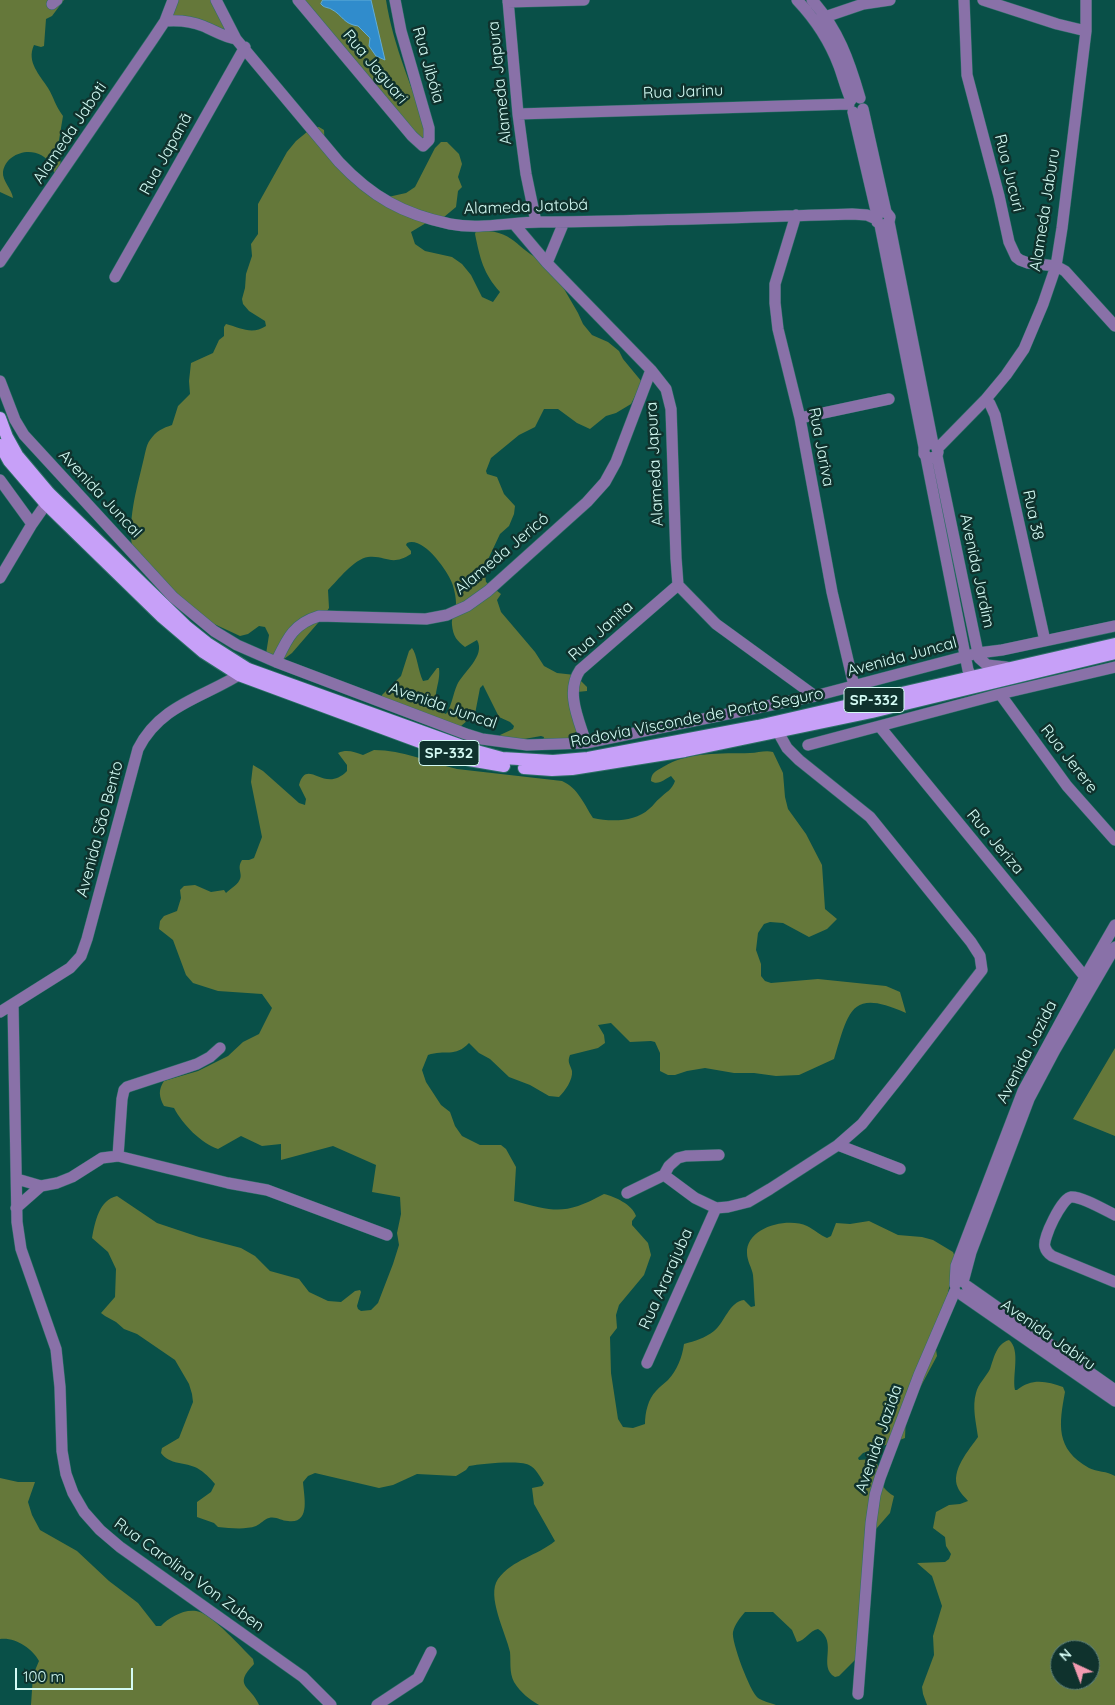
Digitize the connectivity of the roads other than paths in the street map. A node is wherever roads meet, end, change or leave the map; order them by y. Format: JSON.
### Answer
{"nodes":[{"id":1,"x":173,"y":0,"type":"edge"},
{"id":2,"x":216,"y":0,"type":"edge"},
{"id":3,"x":298,"y":0,"type":"edge"},
{"id":4,"x":395,"y":0,"type":"edge"},
{"id":5,"x":584,"y":0,"type":"edge"},
{"id":6,"x":797,"y":0,"type":"edge"},
{"id":7,"x":812,"y":0,"type":"edge"},
{"id":8,"x":890,"y":0,"type":"edge"},
{"id":9,"x":964,"y":0,"type":"edge"},
{"id":10,"x":983,"y":0,"type":"edge"},
{"id":11,"x":1086,"y":0,"type":"edge"},
{"id":12,"x":508,"y":1,"type":"edge"},
{"id":13,"x":864,"y":2,"type":"edge"},
{"id":14,"x":820,"y":18,"type":"junction"},
{"id":15,"x":165,"y":21,"type":"junction"},
{"id":16,"x":1086,"y":31,"type":"junction"},
{"id":17,"x":236,"y":39,"type":"junction"},
{"id":18,"x":244,"y":47,"type":"junction"},
{"id":19,"x":855,"y":105,"type":"junction"},
{"id":20,"x":518,"y":114,"type":"junction"},
{"id":21,"x":429,"y":140,"type":"joint"},
{"id":22,"x":796,"y":215,"type":"junction"},
{"id":23,"x":882,"y":218,"type":"junction"},
{"id":24,"x":536,"y":222,"type":"junction"},
{"id":25,"x":564,"y":222,"type":"junction"},
{"id":26,"x":514,"y":224,"type":"junction"},
{"id":27,"x":0,"y":262,"type":"edge"},
{"id":28,"x":547,"y":263,"type":"junction"},
{"id":29,"x":1056,"y":266,"type":"junction"},
{"id":30,"x":115,"y":277,"type":"dead end"},
{"id":31,"x":1115,"y":326,"type":"edge"},
{"id":32,"x":651,"y":370,"type":"junction"},
{"id":33,"x":0,"y":381,"type":"edge"},
{"id":34,"x":889,"y":399,"type":"dead end"},
{"id":35,"x":986,"y":399,"type":"junction"},
{"id":36,"x":0,"y":418,"type":"edge"},
{"id":37,"x":800,"y":418,"type":"junction"},
{"id":38,"x":0,"y":445,"type":"edge"},
{"id":39,"x":931,"y":450,"type":"junction"},
{"id":40,"x":0,"y":480,"type":"edge"},
{"id":41,"x":46,"y":504,"type":"junction"},
{"id":42,"x":32,"y":524,"type":"junction"},
{"id":43,"x":1,"y":574,"type":"edge"},
{"id":44,"x":678,"y":585,"type":"junction"},
{"id":45,"x":1115,"y":626,"type":"edge"},
{"id":46,"x":1044,"y":641,"type":"junction"},
{"id":47,"x":1115,"y":644,"type":"edge"},
{"id":48,"x":1115,"y":653,"type":"edge"},
{"id":49,"x":972,"y":655,"type":"junction"},
{"id":50,"x":276,"y":662,"type":"junction"},
{"id":51,"x":1115,"y":666,"type":"edge"},
{"id":52,"x":1010,"y":667,"type":"junction"},
{"id":53,"x":244,"y":672,"type":"junction"},
{"id":54,"x":971,"y":676,"type":"junction"},
{"id":55,"x":854,"y":686,"type":"junction"},
{"id":56,"x":998,"y":688,"type":"junction"},
{"id":57,"x":815,"y":696,"type":"junction"},
{"id":58,"x":880,"y":727,"type":"junction"},
{"id":59,"x":778,"y":732,"type":"junction"},
{"id":60,"x":586,"y":743,"type":"junction"},
{"id":61,"x":808,"y":745,"type":"dead end"},
{"id":62,"x":1115,"y":840,"type":"edge"},
{"id":63,"x":1115,"y":925,"type":"edge"},
{"id":64,"x":1115,"y":947,"type":"edge"},
{"id":65,"x":1089,"y":979,"type":"junction"},
{"id":66,"x":13,"y":1004,"type":"junction"},
{"id":67,"x":0,"y":1012,"type":"edge"},
{"id":68,"x":220,"y":1048,"type":"dead end"},
{"id":69,"x":838,"y":1145,"type":"junction"},
{"id":70,"x":719,"y":1155,"type":"dead end"},
{"id":71,"x":118,"y":1156,"type":"junction"},
{"id":72,"x":900,"y":1169,"type":"dead end"},
{"id":73,"x":664,"y":1175,"type":"junction"},
{"id":74,"x":17,"y":1179,"type":"junction"},
{"id":75,"x":40,"y":1186,"type":"junction"},
{"id":76,"x":627,"y":1193,"type":"dead end"},
{"id":77,"x":16,"y":1208,"type":"junction"},
{"id":78,"x":716,"y":1208,"type":"junction"},
{"id":79,"x":1115,"y":1215,"type":"edge"},
{"id":80,"x":387,"y":1235,"type":"dead end"},
{"id":81,"x":1115,"y":1282,"type":"edge"},
{"id":82,"x":961,"y":1288,"type":"junction"},
{"id":83,"x":647,"y":1362,"type":"dead end"},
{"id":84,"x":1115,"y":1390,"type":"edge"},
{"id":85,"x":1115,"y":1401,"type":"edge"},
{"id":86,"x":431,"y":1652,"type":"dead end"},
{"id":87,"x":858,"y":1694,"type":"dead end"},
{"id":88,"x":331,"y":1705,"type":"edge"},
{"id":89,"x":377,"y":1705,"type":"edge"}],
"edges":[{"from":1,"to":15,"type":"street","name":"Alameda Jaboti"},
{"from":2,"to":17,"type":"street","name":"Alameda Jatobá"},
{"from":3,"to":21,"type":"street","name":"Rua Jaguari"},
{"from":4,"to":21,"type":"street","name":"Rua Jibóia"},
{"from":5,"to":12,"type":"street"},
{"from":6,"to":14,"type":"street","name":"Avenida Jardim"},
{"from":7,"to":14,"type":"street","name":"Avenida Jardim"},
{"from":8,"to":13,"type":"street"},
{"from":9,"to":29,"type":"street","name":"Rua Jucuri"},
{"from":10,"to":16,"type":"street"},
{"from":11,"to":16,"type":"street","name":"Alameda Jaburu"},
{"from":12,"to":20,"type":"street","name":"Alameda Japura"},
{"from":13,"to":14,"type":"street"},
{"from":14,"to":19,"type":"street","name":"Avenida Jardim"},
{"from":15,"to":17,"type":"street"},
{"from":15,"to":27,"type":"street","name":"Alameda Jaboti"},
{"from":16,"to":29,"type":"street","name":"Alameda Jaburu"},
{"from":17,"to":18,"type":"street","name":"Alameda Jatobá"},
{"from":18,"to":26,"type":"street","name":"Alameda Jatobá"},
{"from":18,"to":30,"type":"street","name":"Rua Japanã"},
{"from":19,"to":20,"type":"street","name":"Rua Jarinu"},
{"from":19,"to":23,"type":"street","name":"Avenida Jardim"},
{"from":20,"to":24,"type":"street","name":"Alameda Japura"},
{"from":22,"to":23,"type":"street","name":"Alameda Jatobá"},
{"from":22,"to":25,"type":"street","name":"Alameda Jatobá"},
{"from":22,"to":37,"type":"street","name":"Rua Jariva"},
{"from":23,"to":39,"type":"street","name":"Avenida Jardim"},
{"from":24,"to":25,"type":"street","name":"Alameda Jatobá"},
{"from":24,"to":26,"type":"street","name":"Alameda Jatobá"},
{"from":25,"to":28,"type":"street"},
{"from":26,"to":28,"type":"street","name":"Alameda Japura"},
{"from":28,"to":32,"type":"street","name":"Alameda Japura"},
{"from":29,"to":31,"type":"street"},
{"from":29,"to":35,"type":"street","name":"Alameda Jaburu"},
{"from":32,"to":44,"type":"street","name":"Alameda Japura"},
{"from":32,"to":50,"type":"street","name":"Alameda Jericó"},
{"from":33,"to":50,"type":"street","name":"Avenida Juncal"},
{"from":34,"to":37,"type":"street"},
{"from":35,"to":39,"type":"street","name":"Alameda Jaburu"},
{"from":35,"to":46,"type":"street","name":"Rua 38"},
{"from":36,"to":53,"type":"main road","name":"Rodovia Visconde de Porto Seguro","number":"SP-332"},
{"from":37,"to":55,"type":"street","name":"Rua Jariva"},
{"from":38,"to":41,"type":"main road","name":"Rodovia Visconde de Porto Seguro","number":"SP-332"},
{"from":39,"to":49,"type":"street","name":"Avenida Jardim"},
{"from":40,"to":42,"type":"street"},
{"from":41,"to":42,"type":"street"},
{"from":41,"to":53,"type":"main road","name":"Rodovia Visconde de Porto Seguro","number":"SP-332"},
{"from":42,"to":43,"type":"street"},
{"from":44,"to":57,"type":"street"},
{"from":44,"to":60,"type":"street","name":"Rua Janita"},
{"from":45,"to":46,"type":"street","name":"Avenida Juncal"},
{"from":46,"to":49,"type":"street","name":"Avenida Juncal"},
{"from":47,"to":52,"type":"main road","number":"SP-332"},
{"from":48,"to":56,"type":"main road","number":"SP-332"},
{"from":49,"to":52,"type":"street","name":"Avenida Jardim"},
{"from":49,"to":54,"type":"street","name":"Avenida Jardim"},
{"from":49,"to":55,"type":"street","name":"Avenida Juncal"},
{"from":50,"to":60,"type":"street","name":"Avenida Juncal"},
{"from":51,"to":56,"type":"street"},
{"from":52,"to":54,"type":"main road","name":"Rodovia Visconde de Porto Seguro","number":"SP-332"},
{"from":53,"to":54,"type":"main road","name":"Rodovia Visconde de Porto Seguro","number":"SP-332"},
{"from":53,"to":59,"type":"main road","name":"Rodovia Visconde de Porto Seguro","number":"SP-332"},
{"from":53,"to":66,"type":"street","name":"Avenida São Bento"},
{"from":54,"to":56,"type":"main road"},
{"from":55,"to":57,"type":"street","name":"Avenida Juncal"},
{"from":56,"to":58,"type":"street"},
{"from":56,"to":59,"type":"main road","name":"Rodovia Visconde de Porto Seguro","number":"SP-332"},
{"from":56,"to":62,"type":"street","name":"Rua Jerere"},
{"from":57,"to":60,"type":"street","name":"Avenida Juncal"},
{"from":58,"to":61,"type":"street"},
{"from":58,"to":65,"type":"street","name":"Rua Jeriza"},
{"from":59,"to":69,"type":"street"},
{"from":63,"to":65,"type":"street","name":"Avenida Jazida"},
{"from":64,"to":65,"type":"street","name":"Avenida Jazida"},
{"from":65,"to":82,"type":"street","name":"Avenida Jazida"},
{"from":66,"to":67,"type":"street","name":"Avenida São Bento"},
{"from":66,"to":74,"type":"street","name":"Rua Carolina Von Zuben"},
{"from":68,"to":71,"type":"street"},
{"from":69,"to":72,"type":"street"},
{"from":69,"to":78,"type":"street"},
{"from":70,"to":73,"type":"street"},
{"from":71,"to":75,"type":"street"},
{"from":71,"to":80,"type":"street"},
{"from":73,"to":76,"type":"street"},
{"from":73,"to":78,"type":"street"},
{"from":74,"to":75,"type":"street"},
{"from":74,"to":77,"type":"street","name":"Rua Carolina Von Zuben"},
{"from":75,"to":77,"type":"street"},
{"from":77,"to":88,"type":"street","name":"Rua Carolina Von Zuben"},
{"from":78,"to":83,"type":"street","name":"Rua Ararajuba"},
{"from":79,"to":81,"type":"street"},
{"from":82,"to":84,"type":"street","name":"Avenida Jabiru"},
{"from":82,"to":85,"type":"street","name":"Avenida Jabiru"},
{"from":82,"to":87,"type":"street","name":"Avenida Jazida"},
{"from":86,"to":89,"type":"street"}]}
